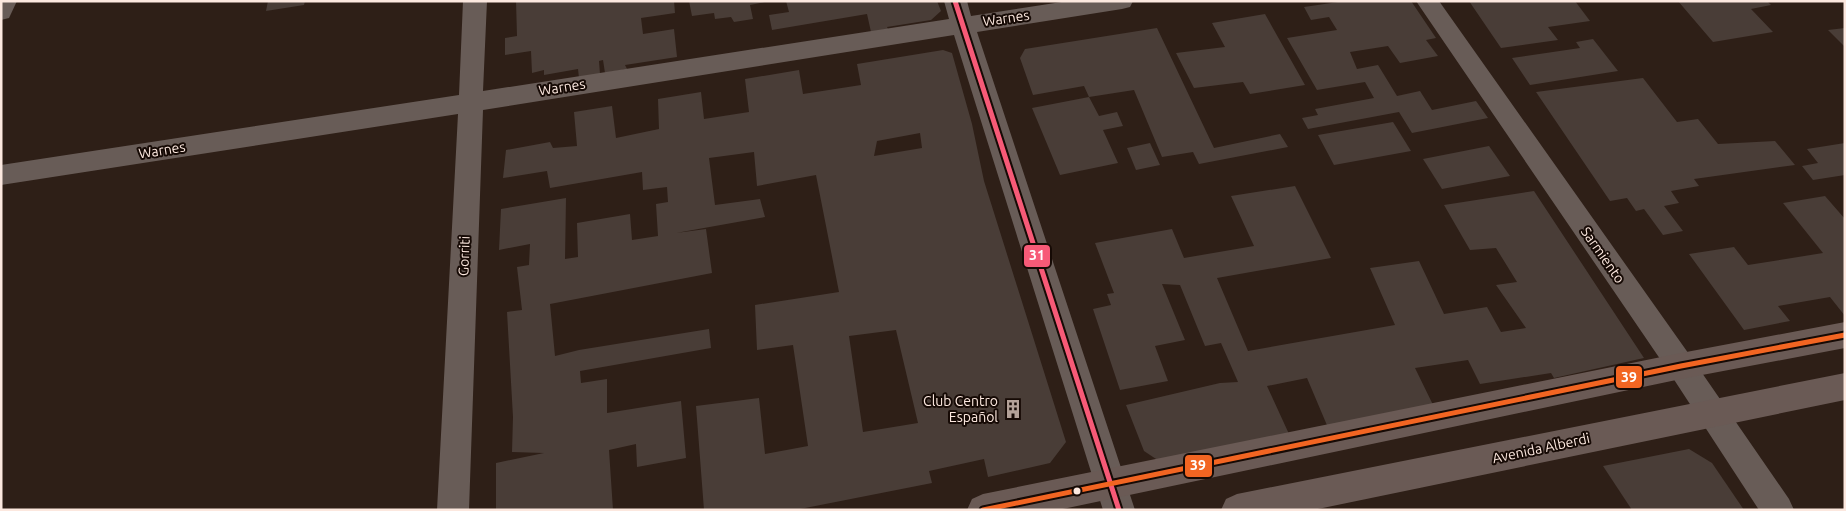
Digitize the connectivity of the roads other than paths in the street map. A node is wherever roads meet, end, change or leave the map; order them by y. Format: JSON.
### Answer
{"nodes":[{"id":1,"x":6,"y":1,"type":"edge"},
{"id":2,"x":475,"y":1,"type":"edge"},
{"id":3,"x":1122,"y":1,"type":"edge"},
{"id":4,"x":1427,"y":1,"type":"edge"},
{"id":5,"x":1,"y":12,"type":"edge"},
{"id":6,"x":959,"y":13,"type":"edge"},
{"id":7,"x":471,"y":102,"type":"junction"},
{"id":8,"x":1,"y":175,"type":"edge"},
{"id":9,"x":1845,"y":335,"type":"edge"},
{"id":10,"x":1681,"y":366,"type":"junction"},
{"id":11,"x":1845,"y":386,"type":"edge"},
{"id":12,"x":1712,"y":413,"type":"junction"},
{"id":13,"x":1115,"y":497,"type":"edge"},
{"id":14,"x":454,"y":510,"type":"edge"},
{"id":15,"x":983,"y":510,"type":"edge"},
{"id":16,"x":1237,"y":510,"type":"edge"},
{"id":17,"x":1778,"y":510,"type":"edge"}],
"edges":[{"from":1,"to":5,"type":"street"},
{"from":2,"to":7,"type":"street","name":"Gorriti"},
{"from":3,"to":6,"type":"street","name":"Warnes"},
{"from":4,"to":10,"type":"street","name":"Sarmiento"},
{"from":6,"to":7,"type":"street","name":"Warnes"},
{"from":6,"to":13,"type":"street"},
{"from":7,"to":8,"type":"street","name":"Warnes"},
{"from":7,"to":14,"type":"street","name":"Gorriti"},
{"from":9,"to":10,"type":"main road"},
{"from":10,"to":12,"type":"street","name":"Sarmiento"},
{"from":10,"to":13,"type":"main road"},
{"from":11,"to":12,"type":"main road","name":"Avenida Alberdi"},
{"from":12,"to":16,"type":"main road","name":"Avenida Alberdi"},
{"from":12,"to":17,"type":"street","name":"Sarmiento"},
{"from":13,"to":15,"type":"main road"}]}
